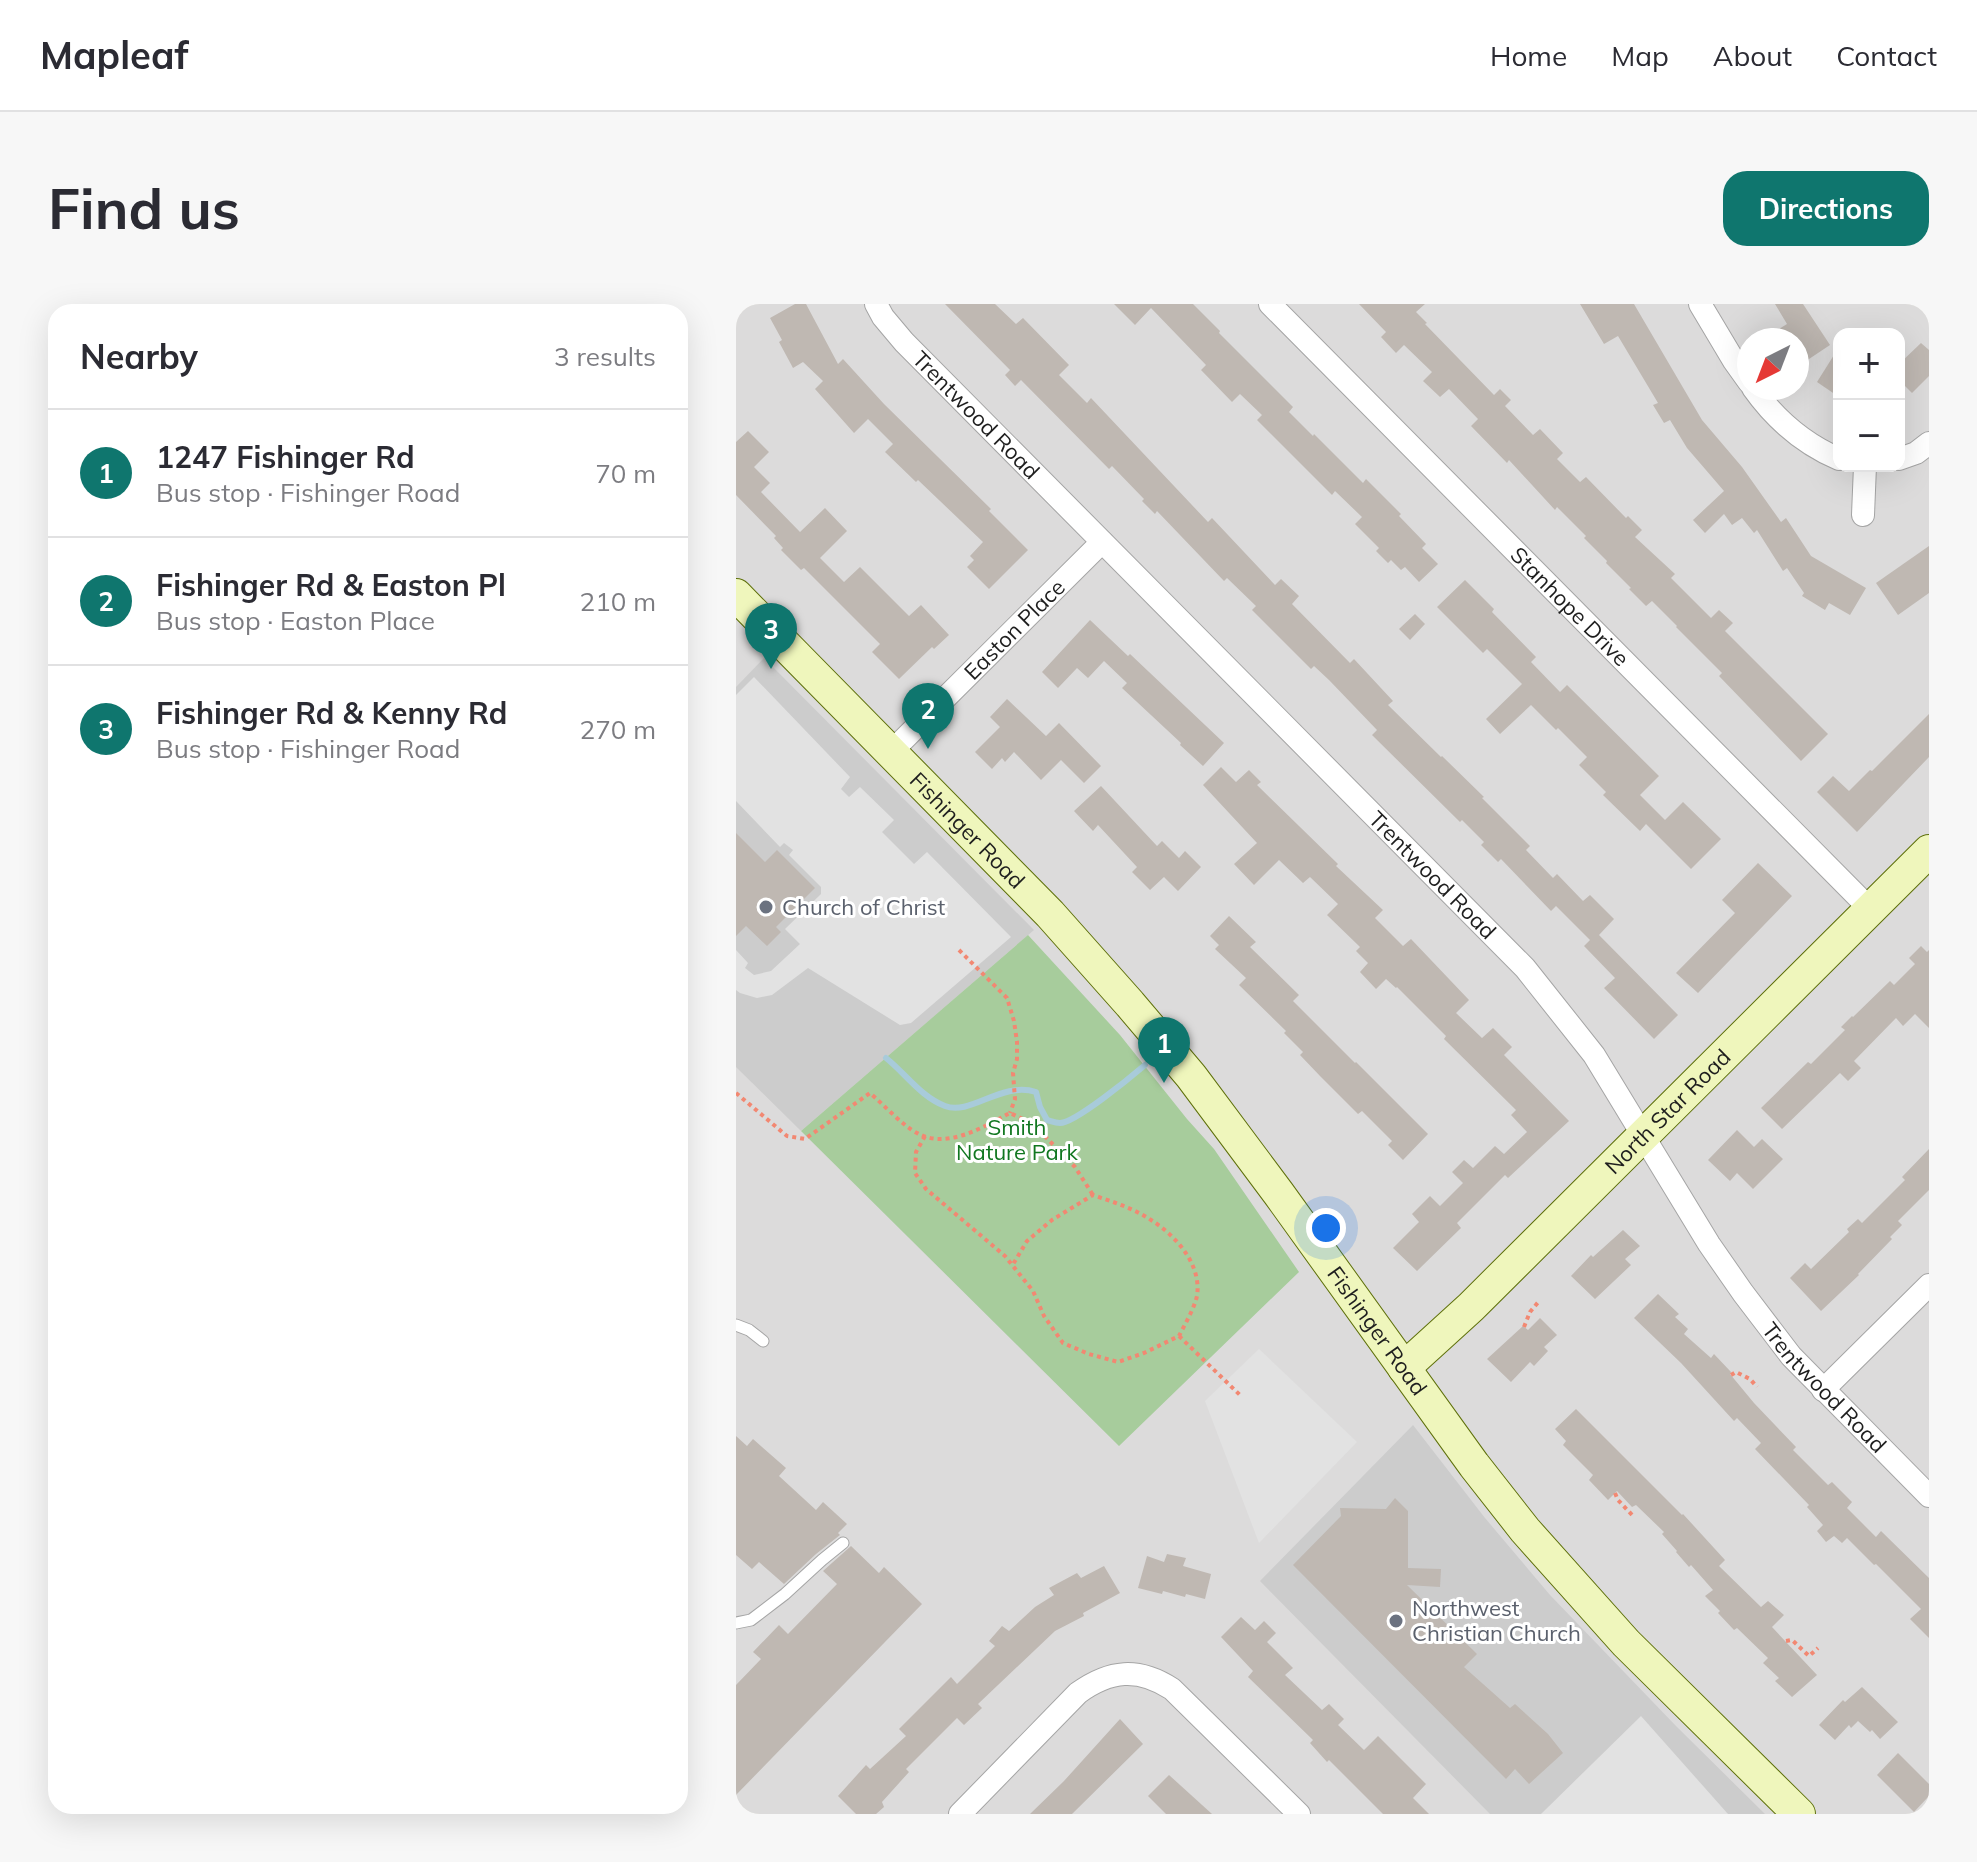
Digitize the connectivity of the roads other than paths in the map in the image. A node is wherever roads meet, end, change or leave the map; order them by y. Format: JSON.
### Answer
{"nodes":[{"id":1,"x":876,"y":304,"type":"edge"},
{"id":2,"x":1270,"y":304,"type":"edge"},
{"id":3,"x":1700,"y":304,"type":"edge"},
{"id":4,"x":1737,"y":365,"type":"edge"},
{"id":5,"x":1763,"y":400,"type":"edge"},
{"id":6,"x":1929,"y":443,"type":"edge"},
{"id":7,"x":1833,"y":456,"type":"edge"},
{"id":8,"x":1905,"y":457,"type":"edge"},
{"id":9,"x":1865,"y":472,"type":"edge"},
{"id":10,"x":1863,"y":515,"type":"dead end"},
{"id":11,"x":1102,"y":542,"type":"junction"},
{"id":12,"x":736,"y":595,"type":"edge"},
{"id":13,"x":748,"y":612,"type":"edge"},
{"id":14,"x":891,"y":752,"type":"junction"},
{"id":15,"x":1929,"y":851,"type":"edge"},
{"id":16,"x":1870,"y":909,"type":"junction"},
{"id":17,"x":1643,"y":1135,"type":"junction"},
{"id":18,"x":1929,"y":1285,"type":"edge"},
{"id":19,"x":736,"y":1325,"type":"edge"},
{"id":20,"x":763,"y":1341,"type":"dead end"},
{"id":21,"x":1404,"y":1368,"type":"junction"},
{"id":22,"x":1823,"y":1390,"type":"junction"},
{"id":23,"x":1929,"y":1496,"type":"edge"},
{"id":24,"x":843,"y":1543,"type":"dead end"},
{"id":25,"x":736,"y":1623,"type":"edge"},
{"id":26,"x":960,"y":1814,"type":"edge"},
{"id":27,"x":1299,"y":1814,"type":"edge"},
{"id":28,"x":1799,"y":1814,"type":"edge"}],
"edges":[{"from":1,"to":11,"type":"street","name":"Trentwood Road"},
{"from":2,"to":16,"type":"street","name":"Stanhope Drive"},
{"from":3,"to":4,"type":"street"},
{"from":5,"to":7,"type":"street"},
{"from":6,"to":8,"type":"street"},
{"from":9,"to":10,"type":"street"},
{"from":11,"to":14,"type":"street","name":"Easton Place"},
{"from":11,"to":17,"type":"street","name":"Trentwood Road"},
{"from":12,"to":13,"type":"main road","name":"Fishinger Road"},
{"from":13,"to":14,"type":"main road","name":"Fishinger Road"},
{"from":14,"to":21,"type":"main road","name":"Fishinger Road"},
{"from":15,"to":16,"type":"main road","name":"North Star Road"},
{"from":16,"to":17,"type":"main road","name":"North Star Road"},
{"from":17,"to":21,"type":"main road","name":"North Star Road"},
{"from":17,"to":22,"type":"street","name":"Trentwood Road"},
{"from":18,"to":22,"type":"street"},
{"from":19,"to":20,"type":"lane"},
{"from":21,"to":28,"type":"main road","name":"Fishinger Road"},
{"from":22,"to":23,"type":"street","name":"Trentwood Road"},
{"from":24,"to":25,"type":"lane"},
{"from":26,"to":27,"type":"street"}]}
